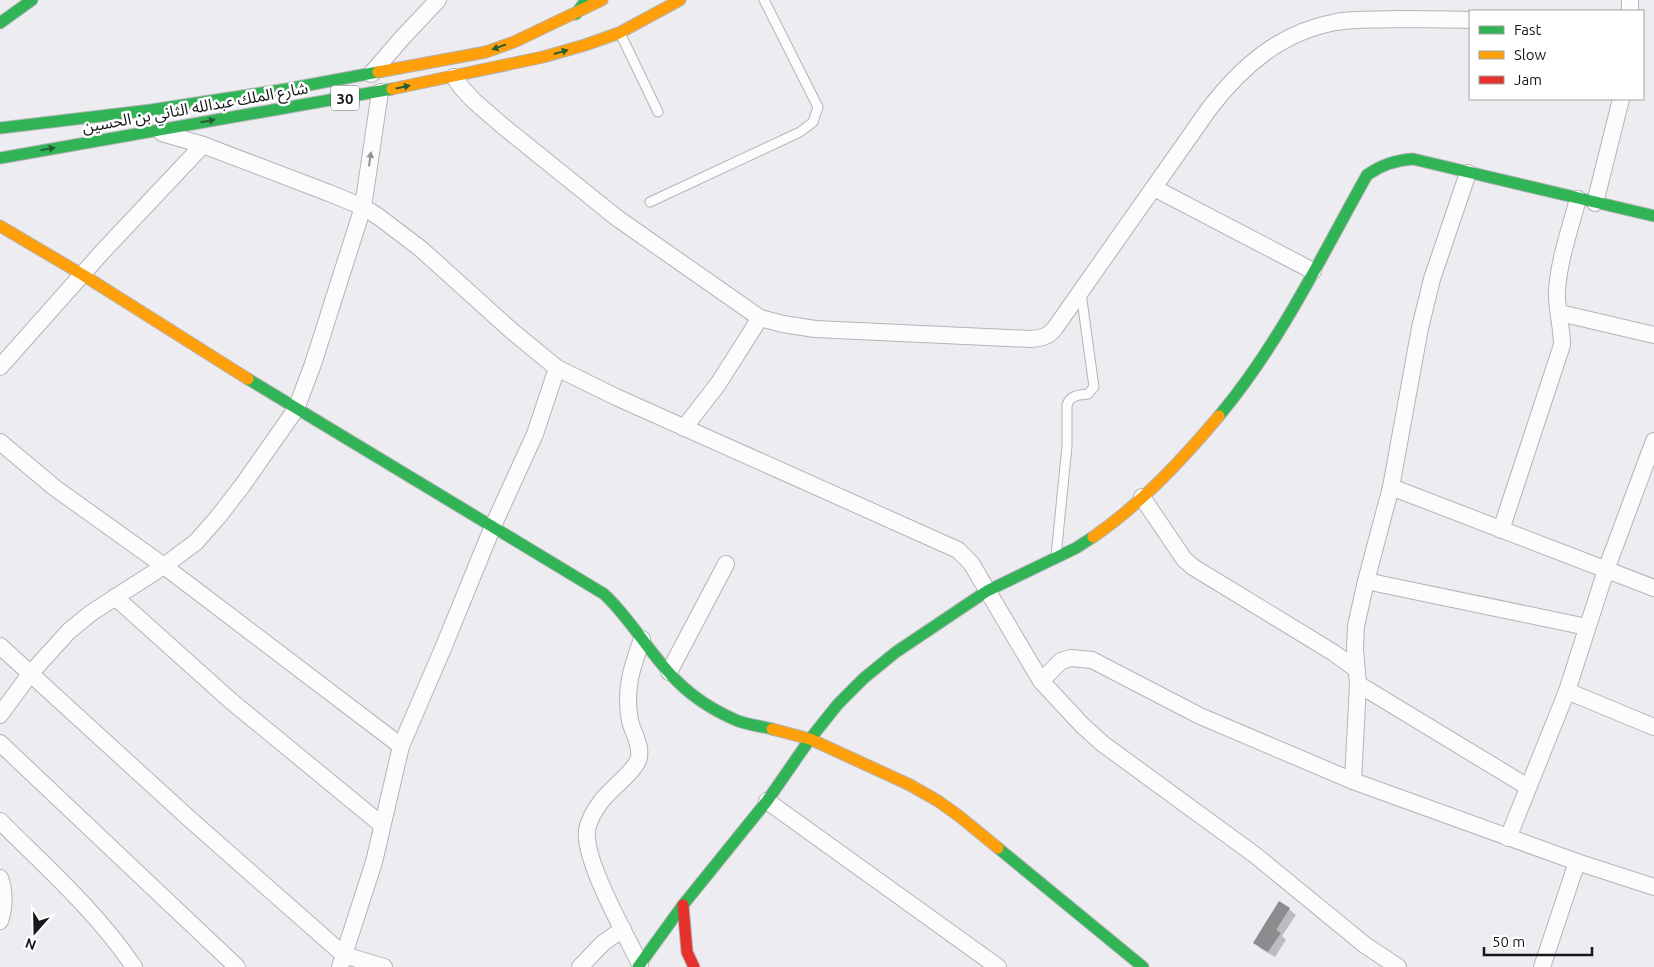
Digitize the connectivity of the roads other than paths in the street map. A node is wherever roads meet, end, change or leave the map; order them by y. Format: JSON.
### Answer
{"nodes":[{"id":1,"x":32,"y":0,"type":"edge"},
{"id":2,"x":438,"y":0,"type":"edge"},
{"id":3,"x":586,"y":0,"type":"edge"},
{"id":4,"x":602,"y":0,"type":"edge"},
{"id":5,"x":680,"y":0,"type":"edge"},
{"id":6,"x":764,"y":0,"type":"edge"},
{"id":7,"x":576,"y":14,"type":"junction"},
{"id":8,"x":1469,"y":20,"type":"edge"},
{"id":9,"x":0,"y":23,"type":"edge"},
{"id":10,"x":619,"y":32,"type":"junction"},
{"id":11,"x":371,"y":74,"type":"junction"},
{"id":12,"x":454,"y":77,"type":"junction"},
{"id":13,"x":380,"y":92,"type":"junction"},
{"id":14,"x":1621,"y":100,"type":"edge"},
{"id":15,"x":658,"y":112,"type":"dead end"},
{"id":16,"x":6,"y":118,"type":"dead end"},
{"id":17,"x":17,"y":126,"type":"junction"},
{"id":18,"x":0,"y":128,"type":"edge"},
{"id":19,"x":153,"y":130,"type":"junction"},
{"id":20,"x":203,"y":145,"type":"junction"},
{"id":21,"x":0,"y":158,"type":"edge"},
{"id":22,"x":1468,"y":173,"type":"junction"},
{"id":23,"x":1154,"y":188,"type":"junction"},
{"id":24,"x":1578,"y":199,"type":"junction"},
{"id":25,"x":650,"y":202,"type":"dead end"},
{"id":26,"x":1595,"y":202,"type":"junction"},
{"id":27,"x":363,"y":207,"type":"junction"},
{"id":28,"x":1654,"y":216,"type":"edge"},
{"id":29,"x":0,"y":226,"type":"edge"},
{"id":30,"x":1313,"y":271,"type":"junction"},
{"id":31,"x":83,"y":275,"type":"junction"},
{"id":32,"x":1081,"y":290,"type":"junction"},
{"id":33,"x":1560,"y":313,"type":"junction"},
{"id":34,"x":760,"y":318,"type":"junction"},
{"id":35,"x":1654,"y":335,"type":"edge"},
{"id":36,"x":0,"y":367,"type":"edge"},
{"id":37,"x":558,"y":368,"type":"junction"},
{"id":38,"x":296,"y":409,"type":"junction"},
{"id":39,"x":684,"y":428,"type":"junction"},
{"id":40,"x":0,"y":442,"type":"edge"},
{"id":41,"x":1652,"y":451,"type":"edge"},
{"id":42,"x":1391,"y":487,"type":"junction"},
{"id":43,"x":1142,"y":497,"type":"junction"},
{"id":44,"x":493,"y":526,"type":"junction"},
{"id":45,"x":1501,"y":530,"type":"junction"},
{"id":46,"x":1056,"y":558,"type":"junction"},
{"id":47,"x":726,"y":564,"type":"dead end"},
{"id":48,"x":164,"y":566,"type":"junction"},
{"id":49,"x":1606,"y":570,"type":"junction"},
{"id":50,"x":1366,"y":581,"type":"junction"},
{"id":51,"x":1654,"y":588,"type":"edge"},
{"id":52,"x":987,"y":592,"type":"junction"},
{"id":53,"x":115,"y":597,"type":"junction"},
{"id":54,"x":1587,"y":627,"type":"junction"},
{"id":55,"x":642,"y":639,"type":"junction"},
{"id":56,"x":0,"y":646,"type":"edge"},
{"id":57,"x":669,"y":672,"type":"junction"},
{"id":58,"x":30,"y":674,"type":"junction"},
{"id":59,"x":1357,"y":677,"type":"junction"},
{"id":60,"x":1040,"y":681,"type":"junction"},
{"id":61,"x":1567,"y":691,"type":"junction"},
{"id":62,"x":0,"y":715,"type":"edge"},
{"id":63,"x":1654,"y":727,"type":"edge"},
{"id":64,"x":810,"y":740,"type":"junction"},
{"id":65,"x":0,"y":743,"type":"edge"},
{"id":66,"x":400,"y":746,"type":"junction"},
{"id":67,"x":1353,"y":782,"type":"junction"},
{"id":68,"x":1528,"y":787,"type":"junction"},
{"id":69,"x":767,"y":801,"type":"junction"},
{"id":70,"x":0,"y":821,"type":"edge"},
{"id":71,"x":382,"y":825,"type":"junction"},
{"id":72,"x":1508,"y":838,"type":"junction"},
{"id":73,"x":1577,"y":862,"type":"junction"},
{"id":74,"x":0,"y":878,"type":"edge"},
{"id":75,"x":1654,"y":887,"type":"edge"},
{"id":76,"x":683,"y":905,"type":"junction"},
{"id":77,"x":0,"y":921,"type":"edge"},
{"id":78,"x":623,"y":929,"type":"junction"},
{"id":79,"x":342,"y":961,"type":"edge"},
{"id":80,"x":639,"y":965,"type":"edge"},
{"id":81,"x":134,"y":967,"type":"edge"},
{"id":82,"x":237,"y":967,"type":"edge"},
{"id":83,"x":384,"y":967,"type":"edge"},
{"id":84,"x":580,"y":967,"type":"edge"},
{"id":85,"x":694,"y":967,"type":"edge"},
{"id":86,"x":998,"y":967,"type":"edge"},
{"id":87,"x":1142,"y":967,"type":"edge"},
{"id":88,"x":1398,"y":967,"type":"edge"},
{"id":89,"x":1542,"y":967,"type":"edge"}],
"edges":[{"from":1,"to":9,"type":"main road"},
{"from":2,"to":11,"type":"street"},
{"from":3,"to":7,"type":"main road"},
{"from":4,"to":7,"type":"main road","name":"شارع الملك عبدالله الثاني بن الحسين","number":"30"},
{"from":5,"to":10,"type":"main road","name":"شارع الملك عبدالله الثاني بن الحسين","number":"30"},
{"from":6,"to":25,"type":"lane"},
{"from":7,"to":11,"type":"main road","name":"شارع الملك عبدالله الثاني بن الحسين","number":"30","one_way":true},
{"from":8,"to":23,"type":"street"},
{"from":12,"to":10,"type":"main road","name":"شارع الملك عبدالله الثاني بن الحسين","number":"30","one_way":true},
{"from":10,"to":15,"type":"lane"},
{"from":11,"to":17,"type":"main road","name":"شارع الملك عبدالله الثاني بن الحسين","number":"30"},
{"from":13,"to":12,"type":"main road","name":"شارع الملك عبدالله الثاني بن الحسين","number":"30","one_way":true},
{"from":12,"to":34,"type":"street"},
{"from":19,"to":13,"type":"main road","name":"شارع الملك عبدالله الثاني بن الحسين","number":"30","one_way":true},
{"from":27,"to":13,"type":"street","one_way":true},
{"from":14,"to":26,"type":"street"},
{"from":16,"to":17,"type":"main road"},
{"from":17,"to":18,"type":"main road","name":"شارع الملك عبدالله الثاني بن الحسين","number":"30"},
{"from":19,"to":20,"type":"street"},
{"from":21,"to":19,"type":"main road","name":"شارع الملك عبدالله الثاني بن الحسين","number":"30","one_way":true},
{"from":20,"to":27,"type":"street"},
{"from":20,"to":31,"type":"street"},
{"from":22,"to":24,"type":"main road"},
{"from":22,"to":30,"type":"main road"},
{"from":22,"to":42,"type":"street"},
{"from":23,"to":30,"type":"street"},
{"from":23,"to":32,"type":"street"},
{"from":24,"to":26,"type":"main road"},
{"from":24,"to":33,"type":"street"},
{"from":26,"to":28,"type":"main road"},
{"from":27,"to":37,"type":"street"},
{"from":27,"to":38,"type":"street"},
{"from":29,"to":31,"type":"main road"},
{"from":30,"to":43,"type":"main road"},
{"from":31,"to":36,"type":"street"},
{"from":31,"to":38,"type":"main road"},
{"from":32,"to":34,"type":"street"},
{"from":32,"to":46,"type":"lane"},
{"from":33,"to":35,"type":"street"},
{"from":33,"to":45,"type":"street"},
{"from":34,"to":39,"type":"street"},
{"from":37,"to":39,"type":"street"},
{"from":37,"to":44,"type":"street"},
{"from":38,"to":44,"type":"main road"},
{"from":38,"to":48,"type":"street"},
{"from":39,"to":52,"type":"street"},
{"from":40,"to":48,"type":"street"},
{"from":41,"to":49,"type":"street"},
{"from":42,"to":45,"type":"street"},
{"from":42,"to":50,"type":"street"},
{"from":43,"to":46,"type":"main road"},
{"from":43,"to":59,"type":"street"},
{"from":44,"to":55,"type":"main road"},
{"from":44,"to":66,"type":"street"},
{"from":45,"to":49,"type":"street"},
{"from":46,"to":52,"type":"main road"},
{"from":47,"to":57,"type":"street"},
{"from":48,"to":53,"type":"street"},
{"from":48,"to":66,"type":"street"},
{"from":49,"to":51,"type":"street"},
{"from":49,"to":54,"type":"street"},
{"from":50,"to":54,"type":"street"},
{"from":50,"to":59,"type":"street"},
{"from":52,"to":60,"type":"street"},
{"from":52,"to":64,"type":"main road"},
{"from":53,"to":58,"type":"street"},
{"from":53,"to":71,"type":"street"},
{"from":54,"to":61,"type":"street"},
{"from":55,"to":57,"type":"main road"},
{"from":55,"to":78,"type":"street"},
{"from":56,"to":58,"type":"street"},
{"from":57,"to":64,"type":"main road"},
{"from":58,"to":62,"type":"street"},
{"from":58,"to":79,"type":"street"},
{"from":59,"to":67,"type":"street"},
{"from":59,"to":68,"type":"street"},
{"from":60,"to":67,"type":"street"},
{"from":60,"to":88,"type":"street"},
{"from":61,"to":63,"type":"street"},
{"from":61,"to":68,"type":"street"},
{"from":64,"to":69,"type":"main road"},
{"from":64,"to":87,"type":"main road"},
{"from":65,"to":82,"type":"street"},
{"from":66,"to":71,"type":"street"},
{"from":67,"to":72,"type":"street"},
{"from":68,"to":72,"type":"street"},
{"from":69,"to":76,"type":"main road"},
{"from":69,"to":86,"type":"street"},
{"from":70,"to":81,"type":"street"},
{"from":71,"to":79,"type":"street"},
{"from":72,"to":73,"type":"street"},
{"from":73,"to":75,"type":"street"},
{"from":73,"to":89,"type":"street"},
{"from":74,"to":77,"type":"street"},
{"from":76,"to":80,"type":"main road"},
{"from":76,"to":85,"type":"main road"},
{"from":78,"to":80,"type":"street"},
{"from":78,"to":84,"type":"street"},
{"from":79,"to":83,"type":"street"}]}
